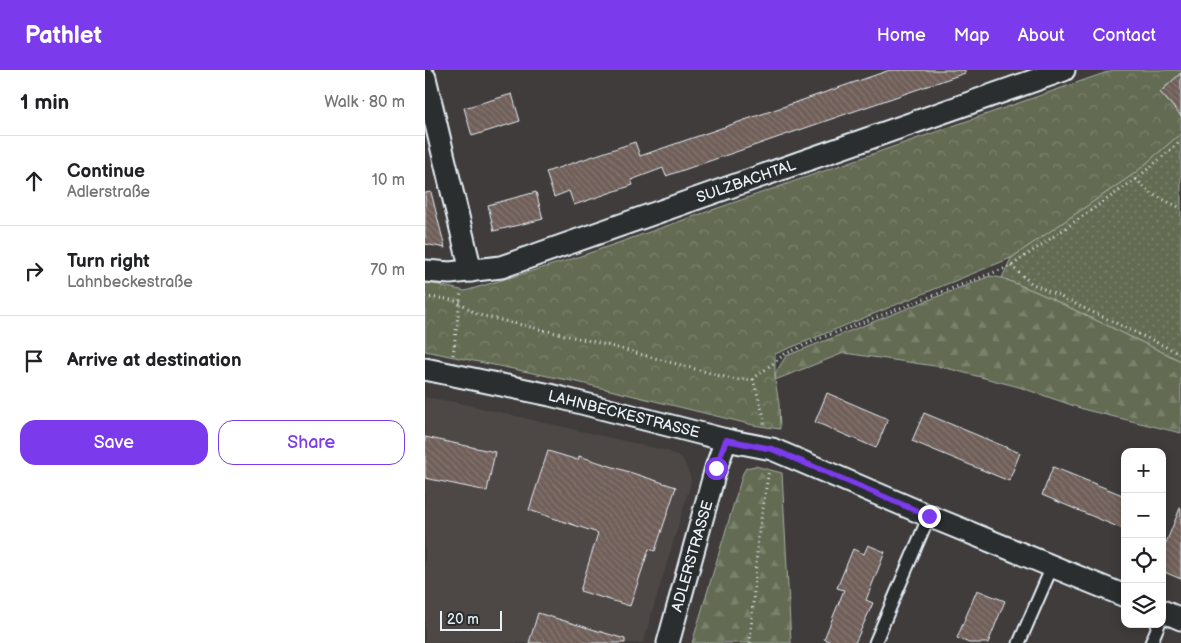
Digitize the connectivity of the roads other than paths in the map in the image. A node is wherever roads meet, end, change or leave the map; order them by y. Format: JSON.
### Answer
{"nodes":[{"id":1,"x":1064,"y":70,"type":"edge"},
{"id":2,"x":425,"y":78,"type":"edge"},
{"id":3,"x":425,"y":271,"type":"edge"},
{"id":4,"x":471,"y":271,"type":"junction"},
{"id":5,"x":425,"y":369,"type":"edge"},
{"id":6,"x":726,"y":440,"type":"junction"},
{"id":7,"x":929,"y":516,"type":"junction"},
{"id":8,"x":1052,"y":567,"type":"junction"},
{"id":9,"x":1121,"y":594,"type":"edge"},
{"id":10,"x":1160,"y":628,"type":"edge"},
{"id":11,"x":667,"y":643,"type":"edge"},
{"id":12,"x":875,"y":643,"type":"edge"},
{"id":13,"x":1019,"y":643,"type":"edge"},
{"id":14,"x":1151,"y":643,"type":"edge"}],
"edges":[{"from":1,"to":4,"type":"street","name":"SULZBACHTAL"},
{"from":2,"to":4,"type":"street"},
{"from":3,"to":4,"type":"street","name":"SULZBACHTAL"},
{"from":5,"to":6,"type":"street","name":"LAHNBECKESTRASSE"},
{"from":6,"to":7,"type":"street","name":"LAHNBECKESTRASSE"},
{"from":6,"to":11,"type":"street","name":"ADLERSTRASSE"},
{"from":7,"to":8,"type":"street","name":"LAHNBECKESTRASSE"},
{"from":7,"to":12,"type":"lane"},
{"from":8,"to":9,"type":"street","name":"LAHNBECKESTRASSE"},
{"from":8,"to":13,"type":"lane"},
{"from":10,"to":14,"type":"lane"}]}
